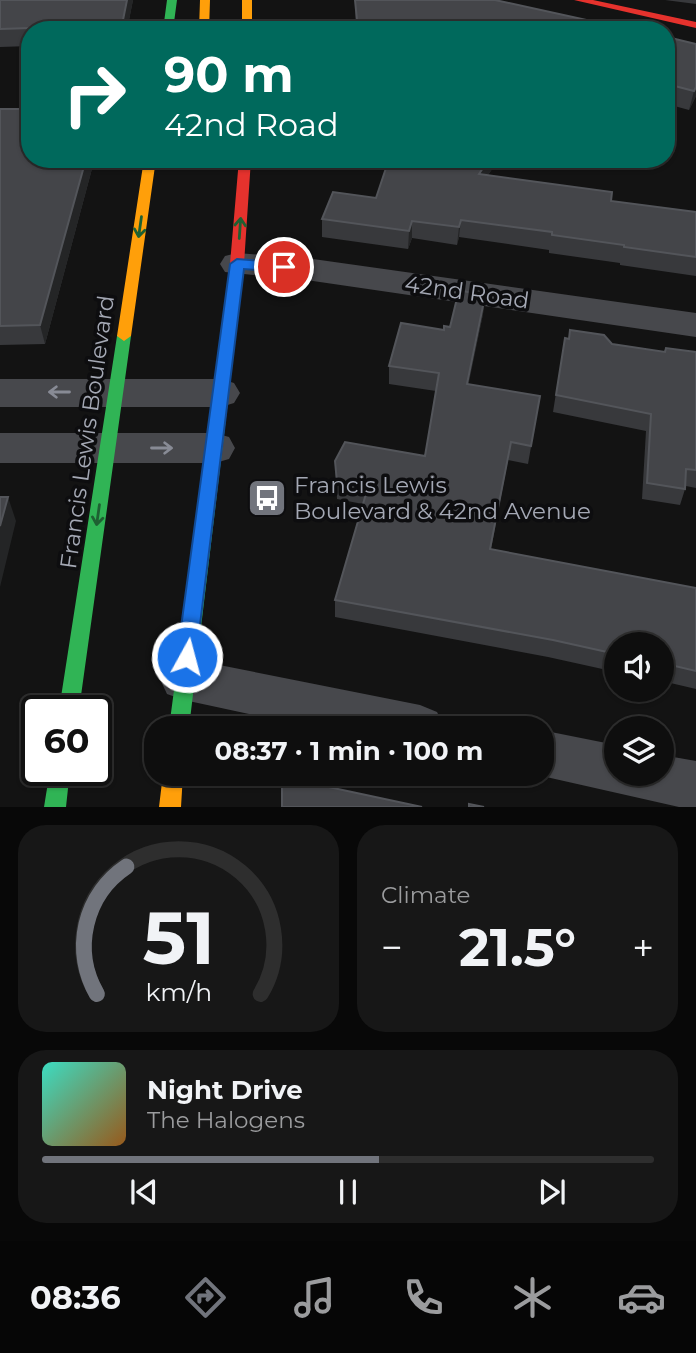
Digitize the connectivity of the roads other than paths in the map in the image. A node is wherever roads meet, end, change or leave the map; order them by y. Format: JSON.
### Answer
{"nodes":[{"id":1,"x":172,"y":0,"type":"edge"},
{"id":2,"x":205,"y":0,"type":"edge"},
{"id":3,"x":247,"y":0,"type":"edge"},
{"id":4,"x":579,"y":0,"type":"edge"},
{"id":5,"x":169,"y":21,"type":"edge"},
{"id":6,"x":204,"y":21,"type":"edge"},
{"id":7,"x":247,"y":21,"type":"edge"},
{"id":8,"x":696,"y":25,"type":"edge"},
{"id":9,"x":149,"y":168,"type":"edge"},
{"id":10,"x":244,"y":168,"type":"edge"},
{"id":11,"x":237,"y":264,"type":"junction"},
{"id":12,"x":696,"y":324,"type":"edge"},
{"id":13,"x":117,"y":392,"type":"junction"},
{"id":14,"x":0,"y":393,"type":"edge"},
{"id":15,"x":221,"y":393,"type":"junction"},
{"id":16,"x":109,"y":447,"type":"junction"},
{"id":17,"x":0,"y":448,"type":"edge"},
{"id":18,"x":215,"y":448,"type":"junction"},
{"id":19,"x":184,"y":679,"type":"junction"},
{"id":20,"x":71,"y":695,"type":"edge"},
{"id":21,"x":179,"y":716,"type":"edge"},
{"id":22,"x":362,"y":716,"type":"edge"},
{"id":23,"x":554,"y":756,"type":"edge"},
{"id":24,"x":604,"y":766,"type":"edge"},
{"id":25,"x":674,"y":782,"type":"edge"},
{"id":26,"x":58,"y":786,"type":"edge"},
{"id":27,"x":172,"y":786,"type":"edge"},
{"id":28,"x":696,"y":786,"type":"edge"},
{"id":29,"x":55,"y":807,"type":"edge"},
{"id":30,"x":170,"y":807,"type":"edge"}],
"edges":[{"from":1,"to":5,"type":"main road"},
{"from":2,"to":6,"type":"main road"},
{"from":3,"to":7,"type":"main road"},
{"from":4,"to":8,"type":"main road"},
{"from":9,"to":13,"type":"main road","name":"Francis Lewis Boulevard","one_way":true},
{"from":11,"to":10,"type":"main road","one_way":true},
{"from":11,"to":12,"type":"street","name":"42nd Road"},
{"from":11,"to":15,"type":"main road"},
{"from":13,"to":14,"type":"street","one_way":true},
{"from":13,"to":15,"type":"street"},
{"from":13,"to":16,"type":"main road","name":"Francis Lewis Boulevard"},
{"from":15,"to":18,"type":"main road"},
{"from":16,"to":17,"type":"street"},
{"from":16,"to":18,"type":"street","one_way":true},
{"from":16,"to":20,"type":"main road","name":"Francis Lewis Boulevard","one_way":true},
{"from":18,"to":19,"type":"main road"},
{"from":19,"to":21,"type":"main road"},
{"from":19,"to":22,"type":"street"},
{"from":23,"to":24,"type":"street"},
{"from":25,"to":28,"type":"street"},
{"from":26,"to":29,"type":"main road"},
{"from":27,"to":30,"type":"main road"}]}
